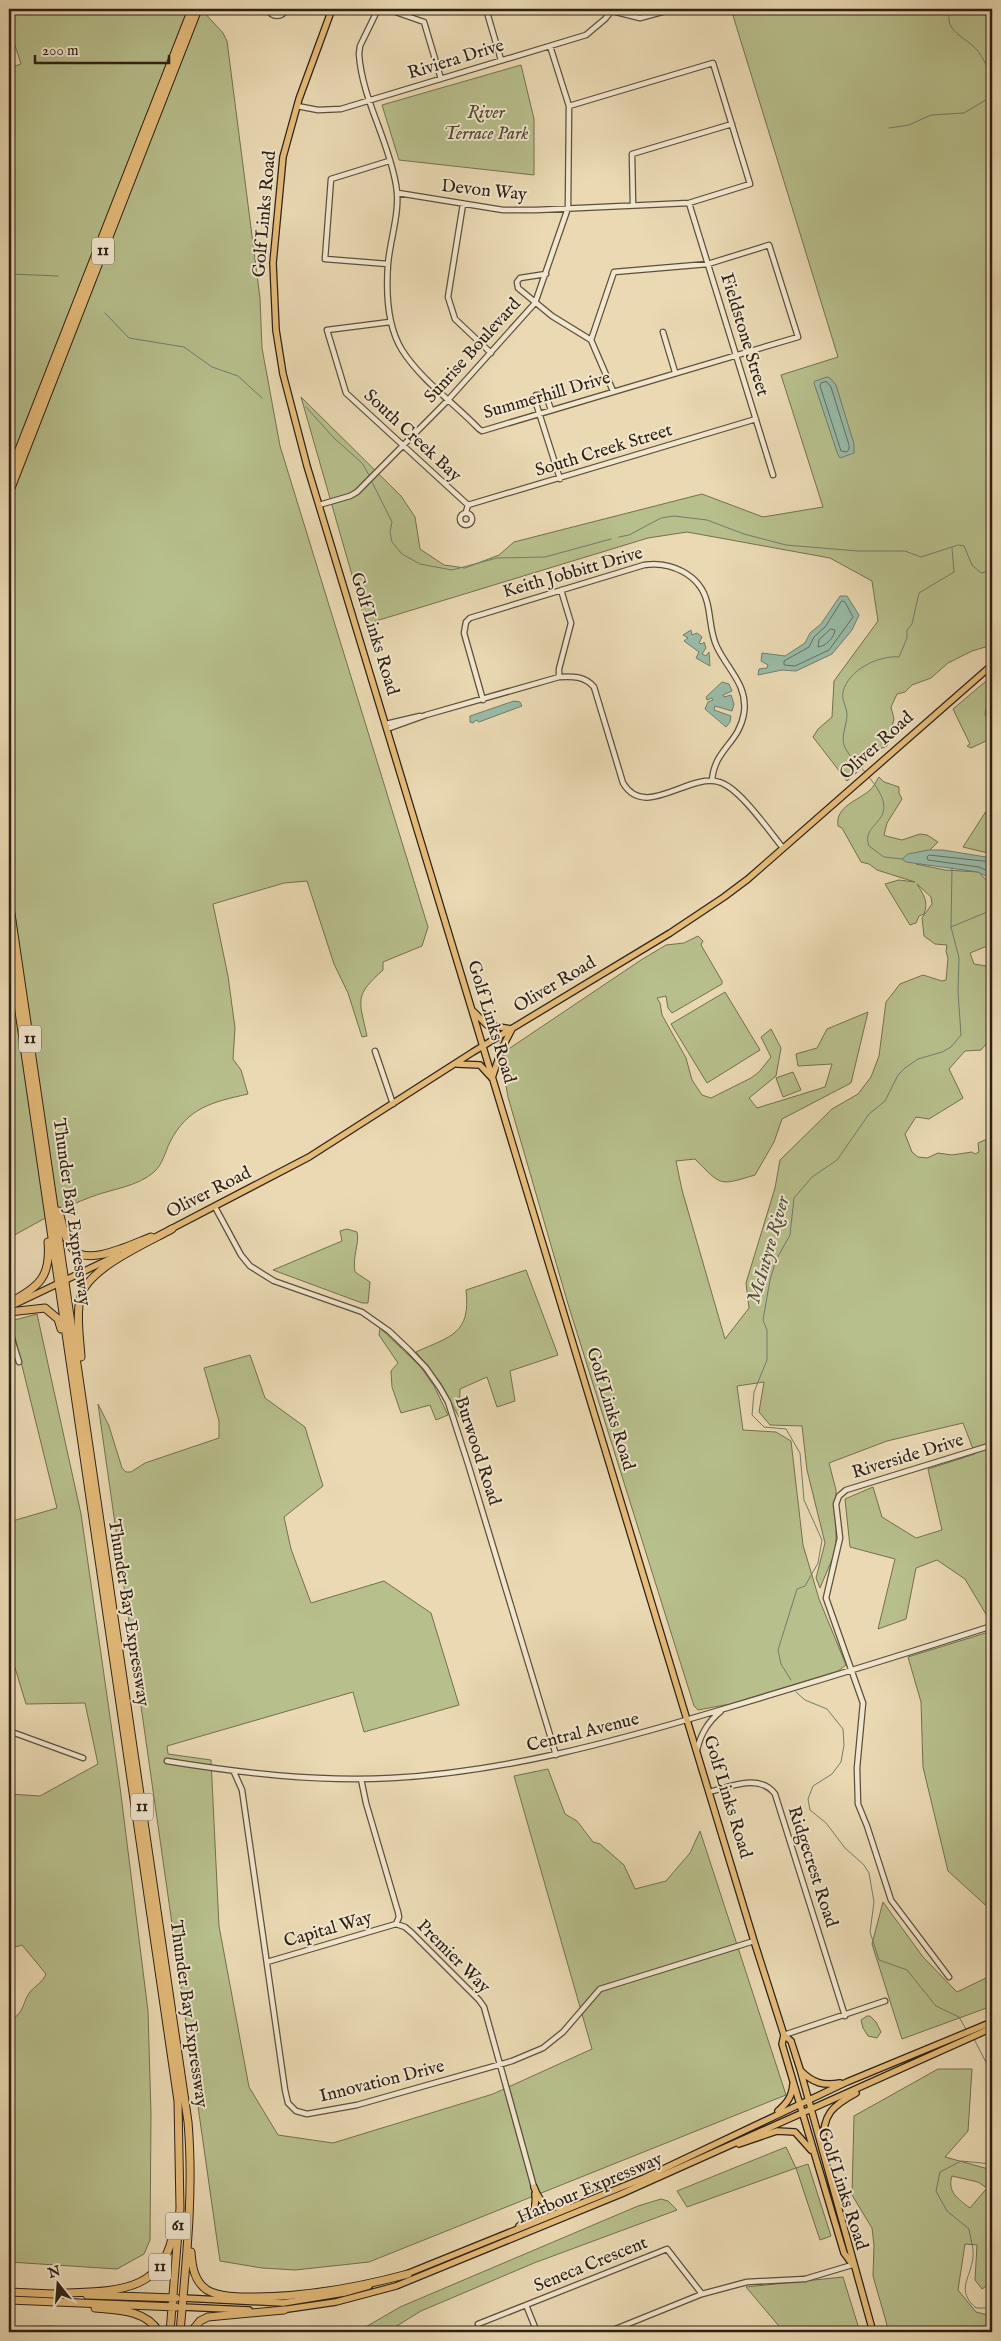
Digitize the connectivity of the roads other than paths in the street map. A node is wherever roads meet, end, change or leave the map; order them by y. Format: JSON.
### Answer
{"nodes":[{"id":1,"x":192,"y":9,"type":"edge"},
{"id":2,"x":198,"y":9,"type":"edge"},
{"id":3,"x":267,"y":9,"type":"edge"},
{"id":4,"x":287,"y":9,"type":"edge"},
{"id":5,"x":332,"y":9,"type":"edge"},
{"id":6,"x":378,"y":9,"type":"edge"},
{"id":7,"x":387,"y":9,"type":"edge"},
{"id":8,"x":486,"y":9,"type":"edge"},
{"id":9,"x":673,"y":9,"type":"edge"},
{"id":10,"x":612,"y":10,"type":"edge"},
{"id":11,"x":550,"y":46,"type":"junction"},
{"id":12,"x":501,"y":60,"type":"junction"},
{"id":13,"x":442,"y":79,"type":"junction"},
{"id":14,"x":370,"y":100,"type":"junction"},
{"id":15,"x":297,"y":106,"type":"junction"},
{"id":16,"x":569,"y":106,"type":"junction"},
{"id":17,"x":732,"y":124,"type":"junction"},
{"id":18,"x":390,"y":161,"type":"junction"},
{"id":19,"x":398,"y":193,"type":"junction"},
{"id":20,"x":690,"y":203,"type":"junction"},
{"id":21,"x":463,"y":204,"type":"junction"},
{"id":22,"x":633,"y":205,"type":"junction"},
{"id":23,"x":568,"y":208,"type":"junction"},
{"id":24,"x":388,"y":264,"type":"junction"},
{"id":25,"x":708,"y":264,"type":"junction"},
{"id":26,"x":546,"y":274,"type":"junction"},
{"id":27,"x":535,"y":303,"type":"junction"},
{"id":28,"x":390,"y":322,"type":"junction"},
{"id":29,"x":663,"y":332,"type":"dead end"},
{"id":30,"x":591,"y":340,"type":"junction"},
{"id":31,"x":491,"y":354,"type":"junction"},
{"id":32,"x":736,"y":354,"type":"junction"},
{"id":33,"x":675,"y":372,"type":"junction"},
{"id":34,"x":614,"y":391,"type":"junction"},
{"id":35,"x":448,"y":400,"type":"junction"},
{"id":36,"x":552,"y":410,"type":"junction"},
{"id":37,"x":539,"y":414,"type":"junction"},
{"id":38,"x":756,"y":420,"type":"junction"},
{"id":39,"x":404,"y":444,"type":"junction"},
{"id":40,"x":773,"y":475,"type":"dead end"},
{"id":41,"x":9,"y":476,"type":"edge"},
{"id":42,"x":560,"y":479,"type":"junction"},
{"id":43,"x":9,"y":493,"type":"edge"},
{"id":44,"x":468,"y":505,"type":"junction"},
{"id":45,"x":319,"y":506,"type":"junction"},
{"id":46,"x":466,"y":512,"type":"dead end"},
{"id":47,"x":561,"y":590,"type":"junction"},
{"id":48,"x":992,"y":665,"type":"edge"},
{"id":49,"x":560,"y":677,"type":"junction"},
{"id":50,"x":484,"y":700,"type":"junction"},
{"id":51,"x":386,"y":727,"type":"junction"},
{"id":52,"x":712,"y":781,"type":"junction"},
{"id":53,"x":783,"y":848,"type":"junction"},
{"id":54,"x":9,"y":900,"type":"edge"},
{"id":55,"x":9,"y":943,"type":"edge"},
{"id":56,"x":471,"y":1009,"type":"junction"},
{"id":57,"x":512,"y":1029,"type":"junction"},
{"id":58,"x":482,"y":1047,"type":"junction"},
{"id":59,"x":375,"y":1051,"type":"dead end"},
{"id":60,"x":454,"y":1065,"type":"junction"},
{"id":61,"x":492,"y":1078,"type":"junction"},
{"id":62,"x":393,"y":1104,"type":"junction"},
{"id":63,"x":51,"y":1178,"type":"junction"},
{"id":64,"x":43,"y":1184,"type":"junction"},
{"id":65,"x":214,"y":1207,"type":"junction"},
{"id":66,"x":172,"y":1229,"type":"junction"},
{"id":67,"x":66,"y":1281,"type":"junction"},
{"id":68,"x":58,"y":1284,"type":"junction"},
{"id":69,"x":9,"y":1303,"type":"edge"},
{"id":70,"x":9,"y":1307,"type":"edge"},
{"id":71,"x":9,"y":1312,"type":"edge"},
{"id":72,"x":9,"y":1330,"type":"edge"},
{"id":73,"x":19,"y":1362,"type":"dead end"},
{"id":74,"x":82,"y":1389,"type":"junction"},
{"id":75,"x":74,"y":1395,"type":"junction"},
{"id":76,"x":992,"y":1445,"type":"edge"},
{"id":77,"x":992,"y":1626,"type":"edge"},
{"id":78,"x":852,"y":1670,"type":"junction"},
{"id":79,"x":722,"y":1710,"type":"junction"},
{"id":80,"x":688,"y":1720,"type":"junction"},
{"id":81,"x":9,"y":1731,"type":"edge"},
{"id":82,"x":697,"y":1752,"type":"junction"},
{"id":83,"x":556,"y":1755,"type":"junction"},
{"id":84,"x":83,"y":1758,"type":"dead end"},
{"id":85,"x":167,"y":1761,"type":"dead end"},
{"id":86,"x":234,"y":1772,"type":"junction"},
{"id":87,"x":361,"y":1778,"type":"junction"},
{"id":88,"x":709,"y":1792,"type":"junction"},
{"id":89,"x":396,"y":1924,"type":"junction"},
{"id":90,"x":754,"y":1941,"type":"junction"},
{"id":91,"x":267,"y":1962,"type":"junction"},
{"id":92,"x":948,"y":1977,"type":"dead end"},
{"id":93,"x":885,"y":2001,"type":"dead end"},
{"id":94,"x":845,"y":2016,"type":"junction"},
{"id":95,"x":992,"y":2022,"type":"edge"},
{"id":96,"x":990,"y":2029,"type":"edge"},
{"id":97,"x":784,"y":2035,"type":"junction"},
{"id":98,"x":501,"y":2064,"type":"junction"},
{"id":99,"x":800,"y":2069,"type":"junction"},
{"id":100,"x":887,"y":2076,"type":"junction"},
{"id":101,"x":793,"y":2079,"type":"junction"},
{"id":102,"x":847,"y":2082,"type":"junction"},
{"id":103,"x":809,"y":2100,"type":"junction"},
{"id":104,"x":799,"y":2104,"type":"junction"},
{"id":105,"x":811,"y":2109,"type":"junction"},
{"id":106,"x":801,"y":2113,"type":"junction"},
{"id":107,"x":774,"y":2115,"type":"junction"},
{"id":108,"x":823,"y":2150,"type":"junction"},
{"id":109,"x":180,"y":2153,"type":"junction"},
{"id":110,"x":814,"y":2154,"type":"junction"},
{"id":111,"x":706,"y":2156,"type":"junction"},
{"id":112,"x":534,"y":2187,"type":"junction"},
{"id":113,"x":598,"y":2197,"type":"junction"},
{"id":114,"x":190,"y":2226,"type":"junction"},
{"id":115,"x":493,"y":2240,"type":"junction"},
{"id":116,"x":852,"y":2265,"type":"junction"},
{"id":117,"x":408,"y":2274,"type":"junction"},
{"id":118,"x":9,"y":2292,"type":"edge"},
{"id":119,"x":51,"y":2294,"type":"junction"},
{"id":120,"x":702,"y":2294,"type":"junction"},
{"id":121,"x":173,"y":2298,"type":"junction"},
{"id":122,"x":183,"y":2298,"type":"junction"},
{"id":123,"x":9,"y":2300,"type":"edge"},
{"id":124,"x":40,"y":2302,"type":"junction"},
{"id":125,"x":526,"y":2305,"type":"junction"},
{"id":126,"x":172,"y":2307,"type":"junction"},
{"id":127,"x":182,"y":2307,"type":"junction"},
{"id":128,"x":284,"y":2310,"type":"junction"},
{"id":129,"x":478,"y":2324,"type":"dead end"},
{"id":130,"x":159,"y":2332,"type":"edge"},
{"id":131,"x":170,"y":2332,"type":"edge"},
{"id":132,"x":180,"y":2332,"type":"edge"},
{"id":133,"x":192,"y":2332,"type":"edge"},
{"id":134,"x":537,"y":2332,"type":"edge"},
{"id":135,"x":608,"y":2332,"type":"edge"},
{"id":136,"x":873,"y":2332,"type":"edge"}],
"edges":[{"from":1,"to":41,"type":"highway","number":"11"},
{"from":2,"to":43,"type":"highway","number":"11"},
{"from":3,"to":4,"type":"street"},
{"from":5,"to":15,"type":"main road","name":"Golf Links Road"},
{"from":6,"to":14,"type":"street","name":"Summerhill Drive"},
{"from":7,"to":13,"type":"street"},
{"from":8,"to":12,"type":"street"},
{"from":9,"to":10,"type":"street"},
{"from":10,"to":11,"type":"street","name":"Riviera Drive"},
{"from":11,"to":12,"type":"street","name":"Riviera Drive"},
{"from":11,"to":16,"type":"street","name":"Sunrise Boulevard"},
{"from":12,"to":13,"type":"street","name":"Riviera Drive"},
{"from":13,"to":14,"type":"street","name":"Riviera Drive"},
{"from":14,"to":15,"type":"street","name":"Riviera Drive"},
{"from":14,"to":18,"type":"street","name":"Summerhill Drive"},
{"from":15,"to":45,"type":"main road","name":"Golf Links Road"},
{"from":16,"to":17,"type":"street"},
{"from":16,"to":23,"type":"street","name":"Sunrise Boulevard"},
{"from":17,"to":20,"type":"street","name":"Devon Way"},
{"from":17,"to":22,"type":"street"},
{"from":18,"to":19,"type":"street","name":"Summerhill Drive"},
{"from":18,"to":24,"type":"street"},
{"from":19,"to":21,"type":"street","name":"Devon Way"},
{"from":19,"to":24,"type":"street","name":"Summerhill Drive"},
{"from":20,"to":22,"type":"street","name":"Devon Way"},
{"from":20,"to":25,"type":"street","name":"Fieldstone Street"},
{"from":21,"to":23,"type":"street","name":"Devon Way"},
{"from":21,"to":31,"type":"street"},
{"from":22,"to":23,"type":"street","name":"Devon Way"},
{"from":23,"to":26,"type":"street","name":"Sunrise Boulevard"},
{"from":24,"to":28,"type":"street","name":"Summerhill Drive"},
{"from":25,"to":30,"type":"street"},
{"from":25,"to":32,"type":"street","name":"Fieldstone Street"},
{"from":25,"to":32,"type":"street","name":"Summerhill Drive"},
{"from":26,"to":27,"type":"street","name":"Sunrise Boulevard"},
{"from":26,"to":27,"type":"street"},
{"from":27,"to":30,"type":"street"},
{"from":27,"to":31,"type":"street","name":"Sunrise Boulevard"},
{"from":28,"to":35,"type":"street","name":"Summerhill Drive"},
{"from":28,"to":39,"type":"street","name":"South Creek Bay"},
{"from":29,"to":33,"type":"street"},
{"from":30,"to":34,"type":"street"},
{"from":31,"to":35,"type":"street","name":"Sunrise Boulevard"},
{"from":32,"to":33,"type":"street","name":"Summerhill Drive"},
{"from":32,"to":38,"type":"street","name":"Fieldstone Street"},
{"from":33,"to":34,"type":"street","name":"Summerhill Drive"},
{"from":34,"to":36,"type":"street","name":"Summerhill Drive"},
{"from":35,"to":37,"type":"street","name":"Summerhill Drive"},
{"from":35,"to":39,"type":"street","name":"Sunrise Boulevard"},
{"from":36,"to":37,"type":"street","name":"Summerhill Drive"},
{"from":36,"to":37,"type":"street"},
{"from":37,"to":42,"type":"street"},
{"from":38,"to":40,"type":"street","name":"Fieldstone Street"},
{"from":38,"to":42,"type":"street","name":"South Creek Street"},
{"from":39,"to":44,"type":"street","name":"South Creek Bay"},
{"from":39,"to":45,"type":"street","name":"Sunrise Boulevard"},
{"from":42,"to":44,"type":"street","name":"South Creek Street"},
{"from":44,"to":46,"type":"street"},
{"from":45,"to":51,"type":"main road","name":"Golf Links Road"},
{"from":47,"to":49,"type":"street"},
{"from":47,"to":50,"type":"street","name":"Keith Jobbitt Drive"},
{"from":47,"to":52,"type":"street","name":"Keith Jobbitt Drive"},
{"from":48,"to":53,"type":"main road","name":"Oliver Road"},
{"from":49,"to":50,"type":"street"},
{"from":49,"to":52,"type":"street"},
{"from":50,"to":51,"type":"street"},
{"from":51,"to":56,"type":"main road","name":"Golf Links Road"},
{"from":52,"to":53,"type":"street"},
{"from":53,"to":57,"type":"main road","name":"Oliver Road"},
{"from":54,"to":63,"type":"highway","name":"Thunder Bay Expressway","number":"11"},
{"from":55,"to":64,"type":"highway","name":"Thunder Bay Expressway","number":"11"},
{"from":56,"to":57,"type":"main road"},
{"from":56,"to":58,"type":"main road","name":"Golf Links Road"},
{"from":57,"to":58,"type":"main road","name":"Oliver Road"},
{"from":57,"to":61,"type":"main road"},
{"from":58,"to":60,"type":"main road","name":"Oliver Road"},
{"from":58,"to":61,"type":"main road","name":"Golf Links Road"},
{"from":59,"to":62,"type":"street"},
{"from":60,"to":61,"type":"main road"},
{"from":60,"to":62,"type":"main road","name":"Oliver Road"},
{"from":61,"to":80,"type":"main road","name":"Golf Links Road"},
{"from":62,"to":65,"type":"main road","name":"Oliver Road"},
{"from":63,"to":66,"type":"highway"},
{"from":63,"to":67,"type":"highway","name":"Thunder Bay Expressway","number":"11"},
{"from":64,"to":68,"type":"highway","name":"Thunder Bay Expressway","number":"11"},
{"from":64,"to":69,"type":"highway"},
{"from":65,"to":66,"type":"main road","name":"Oliver Road"},
{"from":65,"to":83,"type":"street","name":"Burwood Road"},
{"from":66,"to":67,"type":"main road","name":"Oliver Road"},
{"from":66,"to":74,"type":"highway"},
{"from":67,"to":68,"type":"main road","name":"Oliver Road"},
{"from":67,"to":74,"type":"highway","name":"Thunder Bay Expressway","number":"11"},
{"from":68,"to":70,"type":"main road","name":"Oliver Road"},
{"from":68,"to":75,"type":"highway","name":"Thunder Bay Expressway","number":"11"},
{"from":71,"to":75,"type":"highway"},
{"from":72,"to":73,"type":"street"},
{"from":74,"to":114,"type":"highway","name":"Thunder Bay Expressway","number":"11"},
{"from":75,"to":109,"type":"highway","name":"Thunder Bay Expressway","number":"11"},
{"from":76,"to":78,"type":"street","name":"Riverside Drive"},
{"from":77,"to":78,"type":"street","name":"Central Avenue"},
{"from":78,"to":79,"type":"street","name":"Central Avenue"},
{"from":78,"to":92,"type":"street","name":"Riverside Drive"},
{"from":79,"to":80,"type":"street","name":"Central Avenue"},
{"from":79,"to":82,"type":"street"},
{"from":80,"to":82,"type":"main road","name":"Golf Links Road"},
{"from":80,"to":83,"type":"street","name":"Central Avenue"},
{"from":81,"to":84,"type":"street"},
{"from":82,"to":88,"type":"main road","name":"Golf Links Road"},
{"from":83,"to":87,"type":"street","name":"Central Avenue"},
{"from":85,"to":86,"type":"street","name":"Central Avenue"},
{"from":86,"to":87,"type":"street","name":"Central Avenue"},
{"from":86,"to":91,"type":"street","name":"Innovation Drive"},
{"from":87,"to":89,"type":"street","name":"Premier Way"},
{"from":88,"to":90,"type":"main road","name":"Golf Links Road"},
{"from":88,"to":94,"type":"street","name":"Ridgecrest Road"},
{"from":89,"to":91,"type":"street","name":"Capital Way"},
{"from":89,"to":98,"type":"street","name":"Premier Way"},
{"from":90,"to":97,"type":"main road","name":"Golf Links Road"},
{"from":90,"to":98,"type":"street","name":"Innovation Drive"},
{"from":91,"to":98,"type":"street","name":"Innovation Drive"},
{"from":93,"to":94,"type":"street"},
{"from":94,"to":97,"type":"street"},
{"from":95,"to":102,"type":"main road","name":"Harbour Expressway"},
{"from":96,"to":100,"type":"main road","name":"Harbour Expressway"},
{"from":97,"to":99,"type":"main road","name":"Golf Links Road"},
{"from":97,"to":101,"type":"main road","name":"Golf Links Road"},
{"from":98,"to":112,"type":"street","name":"Premier Way"},
{"from":99,"to":102,"type":"main road"},
{"from":99,"to":103,"type":"main road","name":"Golf Links Road"},
{"from":100,"to":105,"type":"main road","name":"Harbour Expressway"},
{"from":100,"to":108,"type":"main road"},
{"from":101,"to":104,"type":"main road","name":"Golf Links Road"},
{"from":101,"to":107,"type":"main road"},
{"from":102,"to":103,"type":"main road","name":"Harbour Expressway"},
{"from":103,"to":104,"type":"main road","name":"Harbour Expressway"},
{"from":103,"to":105,"type":"main road","name":"Golf Links Road"},
{"from":104,"to":106,"type":"main road","name":"Golf Links Road"},
{"from":104,"to":107,"type":"main road","name":"Harbour Expressway"},
{"from":105,"to":106,"type":"main road","name":"Harbour Expressway"},
{"from":105,"to":108,"type":"main road","name":"Golf Links Road"},
{"from":106,"to":110,"type":"main road","name":"Golf Links Road"},
{"from":106,"to":111,"type":"main road","name":"Harbour Expressway"},
{"from":107,"to":113,"type":"main road","name":"Harbour Expressway"},
{"from":108,"to":116,"type":"main road","name":"Golf Links Road"},
{"from":109,"to":119,"type":"highway","number":"11"},
{"from":109,"to":121,"type":"highway","name":"Thunder Bay Expressway","number":"61"},
{"from":110,"to":111,"type":"main road"},
{"from":110,"to":116,"type":"main road","name":"Golf Links Road"},
{"from":111,"to":128,"type":"main road","name":"Harbour Expressway"},
{"from":112,"to":113,"type":"main road"},
{"from":112,"to":115,"type":"main road"},
{"from":113,"to":115,"type":"main road","name":"Harbour Expressway"},
{"from":114,"to":117,"type":"highway"},
{"from":114,"to":122,"type":"highway","name":"Thunder Bay Expressway","number":"11"},
{"from":115,"to":117,"type":"main road","name":"Harbour Expressway"},
{"from":116,"to":120,"type":"street"},
{"from":116,"to":136,"type":"main road","name":"Golf Links Road"},
{"from":117,"to":122,"type":"main road","name":"Harbour Expressway"},
{"from":118,"to":119,"type":"highway","number":"11"},
{"from":119,"to":121,"type":"highway"},
{"from":120,"to":125,"type":"street","name":"Seneca Crescent"},
{"from":120,"to":135,"type":"street"},
{"from":121,"to":122,"type":"highway","number":"11"},
{"from":121,"to":126,"type":"highway","name":"Thunder Bay Expressway","number":"61"},
{"from":122,"to":127,"type":"highway","name":"Thunder Bay Expressway","number":"11"},
{"from":123,"to":124,"type":"highway","number":"11"},
{"from":124,"to":126,"type":"highway","number":"11"},
{"from":124,"to":130,"type":"highway"},
{"from":125,"to":129,"type":"street"},
{"from":125,"to":134,"type":"street","name":"Seneca Crescent"},
{"from":126,"to":127,"type":"highway","number":"11"},
{"from":126,"to":131,"type":"highway","name":"Thunder Bay Expressway","number":"61"},
{"from":127,"to":128,"type":"main road","name":"Harbour Expressway"},
{"from":127,"to":132,"type":"highway","name":"Thunder Bay Expressway"},
{"from":128,"to":133,"type":"highway"}]}
